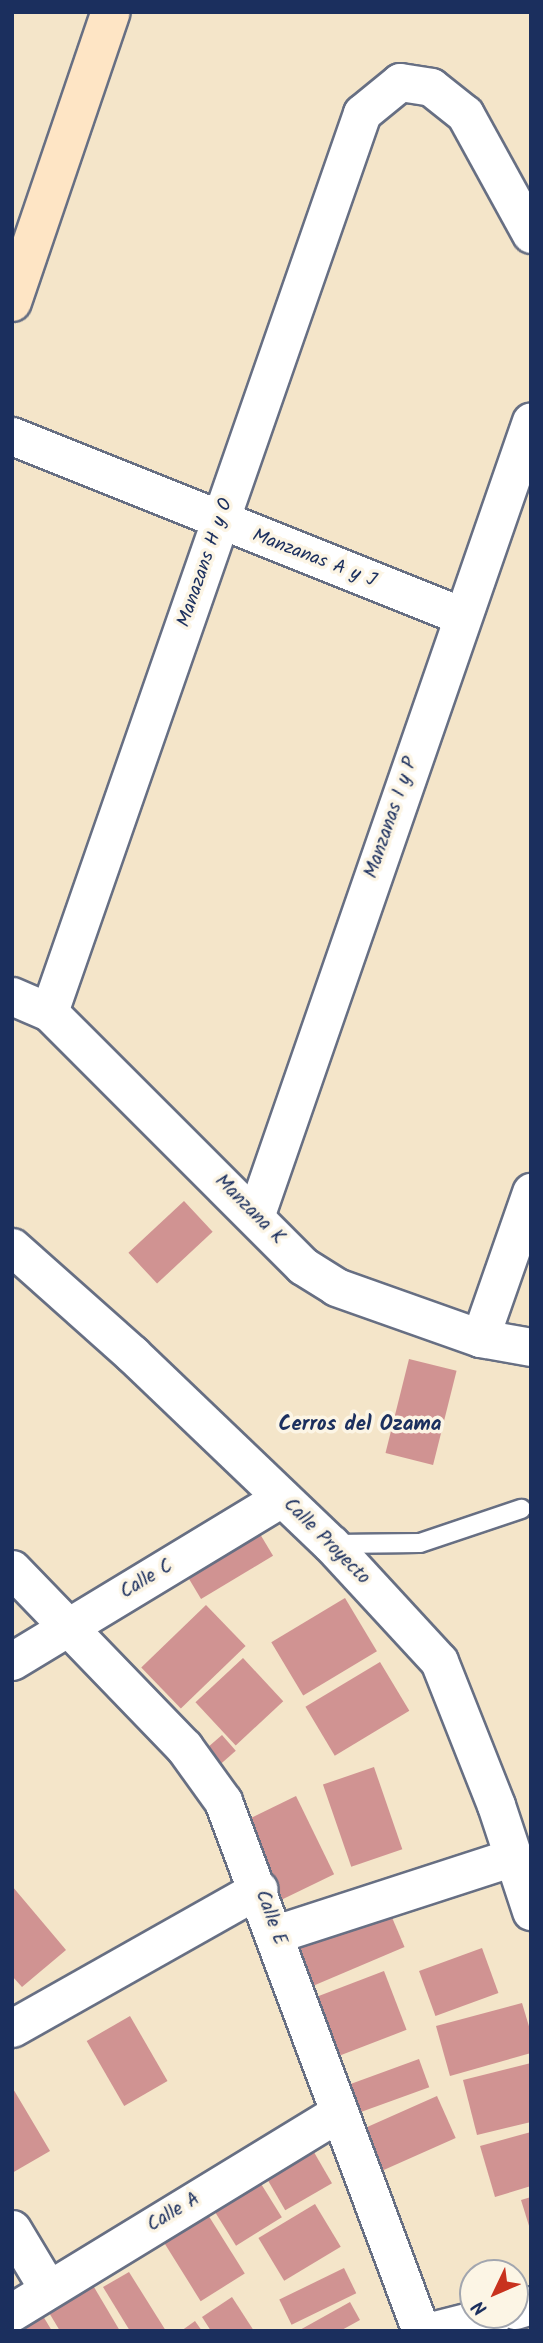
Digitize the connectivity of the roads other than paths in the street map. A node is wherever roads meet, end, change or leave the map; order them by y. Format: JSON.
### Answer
{"nodes":[{"id":1,"x":111,"y":12,"type":"edge"},
{"id":2,"x":531,"y":234,"type":"edge"},
{"id":3,"x":12,"y":302,"type":"edge"},
{"id":4,"x":531,"y":421,"type":"edge"},
{"id":5,"x":12,"y":436,"type":"edge"},
{"id":6,"x":220,"y":523,"type":"junction"},
{"id":7,"x":461,"y":616,"type":"junction"},
{"id":8,"x":12,"y":996,"type":"edge"},
{"id":9,"x":49,"y":1013,"type":"junction"},
{"id":10,"x":531,"y":1192,"type":"edge"},
{"id":11,"x":255,"y":1217,"type":"junction"},
{"id":12,"x":12,"y":1247,"type":"edge"},
{"id":13,"x":480,"y":1338,"type":"junction"},
{"id":14,"x":531,"y":1347,"type":"edge"},
{"id":15,"x":281,"y":1498,"type":"junction"},
{"id":16,"x":521,"y":1509,"type":"dead end"},
{"id":17,"x":331,"y":1544,"type":"junction"},
{"id":18,"x":12,"y":1569,"type":"edge"},
{"id":19,"x":67,"y":1628,"type":"junction"},
{"id":20,"x":12,"y":1661,"type":"edge"},
{"id":21,"x":513,"y":1857,"type":"junction"},
{"id":22,"x":259,"y":1889,"type":"junction"},
{"id":23,"x":531,"y":1911,"type":"edge"},
{"id":24,"x":276,"y":1934,"type":"junction"},
{"id":25,"x":12,"y":2028,"type":"edge"},
{"id":26,"x":337,"y":2114,"type":"junction"},
{"id":27,"x":12,"y":2229,"type":"edge"},
{"id":28,"x":48,"y":2289,"type":"junction"},
{"id":29,"x":12,"y":2312,"type":"edge"},
{"id":30,"x":459,"y":2324,"type":"edge"},
{"id":31,"x":421,"y":2331,"type":"edge"},
{"id":32,"x":431,"y":2331,"type":"edge"}],
"edges":[{"from":1,"to":3,"type":"street"},
{"from":2,"to":6,"type":"street","name":"Manazans H y O"},
{"from":4,"to":7,"type":"street","name":"Manzanas I y P"},
{"from":5,"to":6,"type":"street","name":"Manzanas A y J"},
{"from":6,"to":7,"type":"street","name":"Manzanas A y J"},
{"from":6,"to":9,"type":"street","name":"Manazans H y O"},
{"from":7,"to":11,"type":"street","name":"Manzanas I y P"},
{"from":8,"to":9,"type":"street","name":"Manzana K"},
{"from":9,"to":11,"type":"street","name":"Manzana K"},
{"from":10,"to":13,"type":"street"},
{"from":11,"to":13,"type":"street","name":"Manzana K"},
{"from":12,"to":15,"type":"street","name":"Calle Proyecto"},
{"from":13,"to":14,"type":"street","name":"Manzana K"},
{"from":15,"to":17,"type":"street","name":"Calle Proyecto"},
{"from":15,"to":19,"type":"street","name":"Calle C"},
{"from":16,"to":17,"type":"lane"},
{"from":17,"to":21,"type":"street","name":"Calle Proyecto"},
{"from":18,"to":19,"type":"street","name":"Calle E"},
{"from":19,"to":20,"type":"street","name":"Calle C"},
{"from":19,"to":22,"type":"street","name":"Calle E"},
{"from":21,"to":23,"type":"street","name":"Calle Proyecto"},
{"from":21,"to":24,"type":"street"},
{"from":22,"to":24,"type":"street","name":"Calle E"},
{"from":22,"to":25,"type":"street"},
{"from":24,"to":26,"type":"street","name":"Calle E"},
{"from":26,"to":28,"type":"street","name":"Calle A"},
{"from":26,"to":31,"type":"street","name":"Calle E"},
{"from":27,"to":28,"type":"street"},
{"from":28,"to":29,"type":"street","name":"Calle A"},
{"from":30,"to":32,"type":"street"}]}
